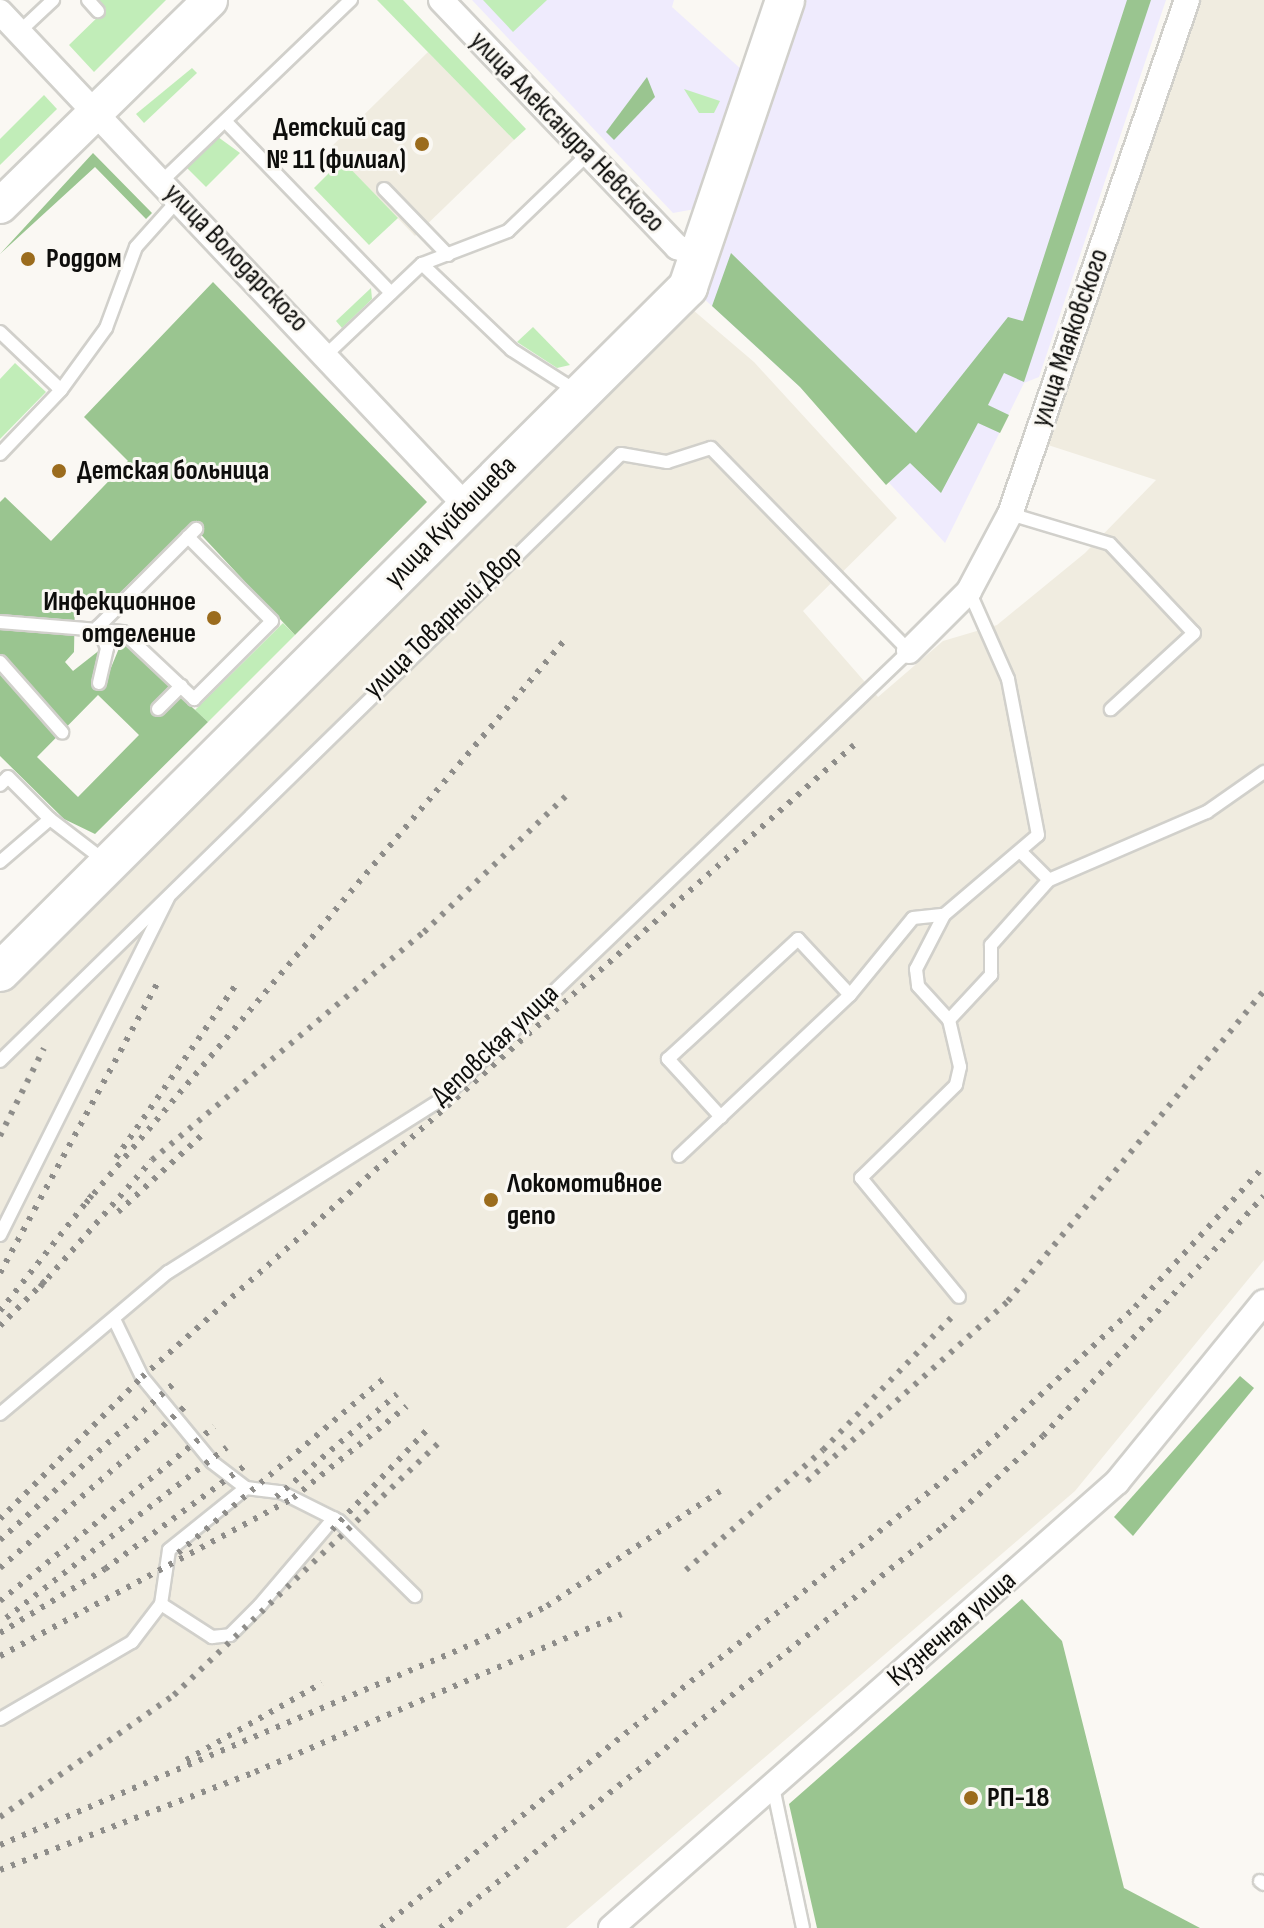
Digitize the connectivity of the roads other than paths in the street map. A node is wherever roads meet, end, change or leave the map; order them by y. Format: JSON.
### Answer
{"nodes":[{"id":1,"x":53,"y":0,"type":"edge"},
{"id":2,"x":88,"y":0,"type":"edge"},
{"id":3,"x":210,"y":0,"type":"edge"},
{"id":4,"x":351,"y":0,"type":"edge"},
{"id":5,"x":441,"y":0,"type":"edge"},
{"id":6,"x":785,"y":0,"type":"edge"},
{"id":7,"x":1187,"y":0,"type":"edge"},
{"id":8,"x":98,"y":11,"type":"dead end"},
{"id":9,"x":7,"y":23,"type":"edge"},
{"id":10,"x":96,"y":112,"type":"junction"},
{"id":11,"x":225,"y":121,"type":"junction"},
{"id":12,"x":587,"y":155,"type":"junction"},
{"id":13,"x":384,"y":189,"type":"dead end"},
{"id":14,"x":170,"y":190,"type":"junction"},
{"id":15,"x":0,"y":206,"type":"edge"},
{"id":16,"x":448,"y":255,"type":"junction"},
{"id":17,"x":700,"y":255,"type":"junction"},
{"id":18,"x":422,"y":264,"type":"junction"},
{"id":19,"x":391,"y":293,"type":"junction"},
{"id":20,"x":0,"y":332,"type":"edge"},
{"id":21,"x":327,"y":354,"type":"junction"},
{"id":22,"x":61,"y":390,"type":"junction"},
{"id":23,"x":580,"y":395,"type":"junction"},
{"id":24,"x":0,"y":454,"type":"edge"},
{"id":25,"x":467,"y":507,"type":"junction"},
{"id":26,"x":1010,"y":514,"type":"junction"},
{"id":27,"x":969,"y":591,"type":"junction"},
{"id":28,"x":0,"y":622,"type":"edge"},
{"id":29,"x":98,"y":627,"type":"junction"},
{"id":30,"x":909,"y":651,"type":"junction"},
{"id":31,"x":0,"y":662,"type":"edge"},
{"id":32,"x":99,"y":683,"type":"dead end"},
{"id":33,"x":181,"y":686,"type":"junction"},
{"id":34,"x":158,"y":709,"type":"dead end"},
{"id":35,"x":1111,"y":709,"type":"dead end"},
{"id":36,"x":62,"y":732,"type":"dead end"},
{"id":37,"x":1264,"y":772,"type":"edge"},
{"id":38,"x":0,"y":785,"type":"edge"},
{"id":39,"x":50,"y":819,"type":"junction"},
{"id":40,"x":1022,"y":853,"type":"junction"},
{"id":41,"x":0,"y":862,"type":"edge"},
{"id":42,"x":107,"y":863,"type":"junction"},
{"id":43,"x":1049,"y":880,"type":"junction"},
{"id":44,"x":173,"y":888,"type":"junction"},
{"id":45,"x":944,"y":915,"type":"junction"},
{"id":46,"x":0,"y":972,"type":"edge"},
{"id":47,"x":850,"y":995,"type":"junction"},
{"id":48,"x":949,"y":1020,"type":"junction"},
{"id":49,"x":0,"y":1061,"type":"edge"},
{"id":50,"x":721,"y":1117,"type":"junction"},
{"id":51,"x":679,"y":1156,"type":"dead end"},
{"id":52,"x":0,"y":1235,"type":"edge"},
{"id":53,"x":959,"y":1297,"type":"dead end"},
{"id":54,"x":1262,"y":1309,"type":"edge"},
{"id":55,"x":114,"y":1319,"type":"junction"},
{"id":56,"x":0,"y":1414,"type":"edge"},
{"id":57,"x":246,"y":1488,"type":"junction"},
{"id":58,"x":334,"y":1518,"type":"junction"},
{"id":59,"x":415,"y":1596,"type":"dead end"},
{"id":60,"x":161,"y":1604,"type":"junction"},
{"id":61,"x":0,"y":1719,"type":"edge"},
{"id":62,"x":773,"y":1787,"type":"junction"},
{"id":63,"x":611,"y":1928,"type":"edge"},
{"id":64,"x":803,"y":1928,"type":"edge"}],
"edges":[{"from":1,"to":9,"type":"lane"},
{"from":2,"to":8,"type":"lane"},
{"from":3,"to":10,"type":"main road"},
{"from":4,"to":11,"type":"lane"},
{"from":5,"to":12,"type":"street","name":"улица Александра Невского"},
{"from":6,"to":17,"type":"main road","name":"улица Куйбышева"},
{"from":7,"to":26,"type":"street","name":"улица Маяковского"},
{"from":9,"to":10,"type":"street","name":"улица Володарского"},
{"from":10,"to":14,"type":"street","name":"улица Володарского"},
{"from":10,"to":15,"type":"main road"},
{"from":11,"to":14,"type":"lane"},
{"from":11,"to":19,"type":"lane"},
{"from":12,"to":16,"type":"lane"},
{"from":12,"to":17,"type":"street","name":"улица Александра Невского"},
{"from":13,"to":16,"type":"lane"},
{"from":14,"to":21,"type":"street","name":"улица Володарского"},
{"from":14,"to":22,"type":"lane"},
{"from":16,"to":18,"type":"lane"},
{"from":17,"to":23,"type":"main road","name":"улица Куйбышева"},
{"from":18,"to":19,"type":"lane"},
{"from":18,"to":23,"type":"lane"},
{"from":19,"to":21,"type":"lane"},
{"from":20,"to":22,"type":"lane"},
{"from":21,"to":25,"type":"street","name":"улица Володарского"},
{"from":22,"to":24,"type":"lane"},
{"from":23,"to":25,"type":"main road","name":"улица Куйбышева"},
{"from":25,"to":42,"type":"main road","name":"улица Куйбышева"},
{"from":26,"to":27,"type":"street","name":"улица Маяковского"},
{"from":26,"to":35,"type":"lane"},
{"from":27,"to":30,"type":"street","name":"улица Маяковского"},
{"from":27,"to":40,"type":"lane"},
{"from":28,"to":29,"type":"lane"},
{"from":29,"to":32,"type":"lane"},
{"from":29,"to":33,"type":"lane"},
{"from":29,"to":33,"type":"lane"},
{"from":30,"to":44,"type":"lane","name":"улица Товарный Двор"},
{"from":30,"to":55,"type":"lane","name":"Деповская улица"},
{"from":31,"to":36,"type":"lane"},
{"from":33,"to":34,"type":"lane"},
{"from":37,"to":43,"type":"lane"},
{"from":38,"to":39,"type":"lane"},
{"from":39,"to":41,"type":"lane"},
{"from":39,"to":42,"type":"lane"},
{"from":40,"to":43,"type":"lane"},
{"from":40,"to":45,"type":"lane"},
{"from":42,"to":46,"type":"main road","name":"улица Куйбышева"},
{"from":43,"to":48,"type":"lane"},
{"from":44,"to":49,"type":"lane","name":"улица Товарный Двор"},
{"from":44,"to":52,"type":"lane"},
{"from":45,"to":47,"type":"lane"},
{"from":45,"to":48,"type":"lane"},
{"from":47,"to":50,"type":"lane"},
{"from":47,"to":50,"type":"lane"},
{"from":48,"to":53,"type":"lane"},
{"from":50,"to":51,"type":"lane"},
{"from":54,"to":62,"type":"street","name":"Кузнечная улица"},
{"from":55,"to":56,"type":"lane","name":"Деповская улица"},
{"from":55,"to":57,"type":"lane"},
{"from":57,"to":58,"type":"lane"},
{"from":57,"to":60,"type":"lane"},
{"from":58,"to":59,"type":"lane"},
{"from":58,"to":60,"type":"lane"},
{"from":60,"to":61,"type":"lane"},
{"from":62,"to":63,"type":"street","name":"Кузнечная улица"},
{"from":62,"to":64,"type":"lane"}]}
